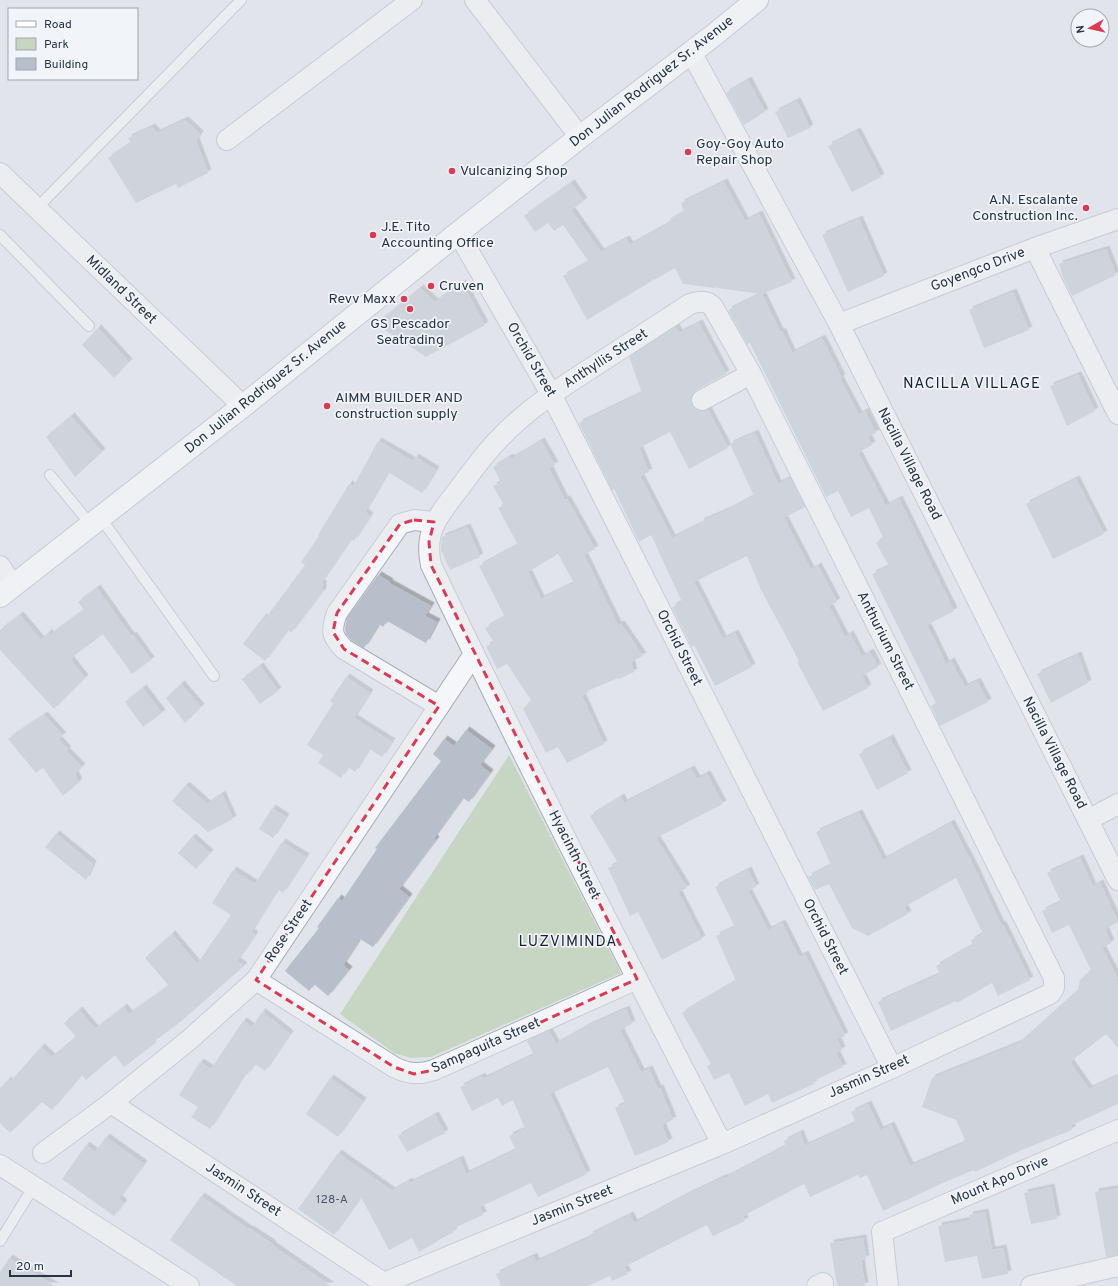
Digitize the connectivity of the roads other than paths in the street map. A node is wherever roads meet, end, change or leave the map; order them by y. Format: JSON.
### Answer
{"nodes":[{"id":1,"x":240,"y":0,"type":"edge"},
{"id":2,"x":412,"y":0,"type":"edge"},
{"id":3,"x":475,"y":0,"type":"edge"},
{"id":4,"x":757,"y":0,"type":"edge"},
{"id":5,"x":691,"y":52,"type":"junction"},
{"id":6,"x":580,"y":137,"type":"junction"},
{"id":7,"x":227,"y":140,"type":"dead end"},
{"id":8,"x":0,"y":173,"type":"edge"},
{"id":9,"x":36,"y":209,"type":"junction"},
{"id":10,"x":1118,"y":219,"type":"edge"},
{"id":11,"x":458,"y":233,"type":"junction"},
{"id":12,"x":0,"y":235,"type":"edge"},
{"id":13,"x":1035,"y":248,"type":"junction"},
{"id":14,"x":704,"y":302,"type":"joint"},
{"id":15,"x":838,"y":324,"type":"junction"},
{"id":16,"x":89,"y":326,"type":"dead end"},
{"id":17,"x":751,"y":374,"type":"junction"},
{"id":18,"x":551,"y":394,"type":"junction"},
{"id":19,"x":702,"y":400,"type":"dead end"},
{"id":20,"x":243,"y":406,"type":"junction"},
{"id":21,"x":1118,"y":414,"type":"edge"},
{"id":22,"x":50,"y":475,"type":"dead end"},
{"id":23,"x":96,"y":521,"type":"junction"},
{"id":24,"x":434,"y":522,"type":"junction"},
{"id":25,"x":431,"y":565,"type":"joint"},
{"id":26,"x":0,"y":566,"type":"edge"},
{"id":27,"x":6,"y":591,"type":"edge"},
{"id":28,"x":474,"y":654,"type":"junction"},
{"id":29,"x":214,"y":676,"type":"dead end"},
{"id":30,"x":439,"y":706,"type":"junction"},
{"id":31,"x":1118,"y":804,"type":"edge"},
{"id":32,"x":1088,"y":820,"type":"junction"},
{"id":33,"x":1117,"y":875,"type":"edge"},
{"id":34,"x":637,"y":979,"type":"junction"},
{"id":35,"x":256,"y":980,"type":"junction"},
{"id":36,"x":1054,"y":988,"type":"joint"},
{"id":37,"x":892,"y":1068,"type":"junction"},
{"id":38,"x":111,"y":1103,"type":"junction"},
{"id":39,"x":1118,"y":1130,"type":"edge"},
{"id":40,"x":722,"y":1144,"type":"junction"},
{"id":41,"x":43,"y":1153,"type":"dead end"},
{"id":42,"x":0,"y":1165,"type":"edge"},
{"id":43,"x":34,"y":1186,"type":"junction"},
{"id":44,"x":0,"y":1241,"type":"edge"},
{"id":45,"x":1118,"y":1266,"type":"edge"},
{"id":46,"x":190,"y":1286,"type":"edge"},
{"id":47,"x":888,"y":1286,"type":"edge"},
{"id":48,"x":1031,"y":1286,"type":"edge"}],
"edges":[{"from":1,"to":9,"type":"lane"},
{"from":2,"to":7,"type":"street"},
{"from":3,"to":6,"type":"street"},
{"from":4,"to":5,"type":"main road","name":"Don Julian Rodriguez Sr. Avenue"},
{"from":5,"to":6,"type":"main road","name":"Don Julian Rodriguez Sr. Avenue"},
{"from":5,"to":15,"type":"street","name":"Nacilla Village Road"},
{"from":6,"to":11,"type":"main road","name":"Don Julian Rodriguez Sr. Avenue"},
{"from":8,"to":9,"type":"street","name":"Midland Street"},
{"from":9,"to":20,"type":"street","name":"Midland Street"},
{"from":10,"to":13,"type":"street","name":"Goyengco Drive"},
{"from":11,"to":18,"type":"street","name":"Orchid Street"},
{"from":11,"to":20,"type":"main road","name":"Don Julian Rodriguez Sr. Avenue"},
{"from":12,"to":16,"type":"lane"},
{"from":13,"to":15,"type":"street","name":"Goyengco Drive"},
{"from":13,"to":21,"type":"street"},
{"from":14,"to":17,"type":"street","name":"Anthurium Street"},
{"from":14,"to":18,"type":"street","name":"Anthyllis Street"},
{"from":15,"to":32,"type":"street","name":"Nacilla Village Road"},
{"from":17,"to":19,"type":"street"},
{"from":17,"to":36,"type":"street","name":"Anthurium Street"},
{"from":18,"to":24,"type":"street","name":"Anthyllis Street"},
{"from":18,"to":37,"type":"street","name":"Orchid Street"},
{"from":20,"to":23,"type":"main road","name":"Don Julian Rodriguez Sr. Avenue"},
{"from":22,"to":23,"type":"lane"},
{"from":23,"to":27,"type":"main road","name":"Don Julian Rodriguez Sr. Avenue"},
{"from":23,"to":29,"type":"lane"},
{"from":24,"to":25,"type":"street","name":"Anthyllis Street"},
{"from":24,"to":30,"type":"street"},
{"from":25,"to":28,"type":"street","name":"Hyacinth Street"},
{"from":26,"to":27,"type":"street"},
{"from":28,"to":30,"type":"street","name":"Rose Street"},
{"from":28,"to":34,"type":"street","name":"Hyacinth Street"},
{"from":30,"to":35,"type":"street","name":"Rose Street"},
{"from":31,"to":32,"type":"street"},
{"from":32,"to":33,"type":"street","name":"Nacilla Village Road"},
{"from":34,"to":35,"type":"street","name":"Sampaguita Street"},
{"from":34,"to":40,"type":"street","name":"Hyacinth Street"},
{"from":35,"to":38,"type":"street","name":"Rose Street"},
{"from":36,"to":37,"type":"street","name":"Jasmin Street"},
{"from":37,"to":40,"type":"street","name":"Jasmin Street"},
{"from":38,"to":40,"type":"street","name":"Jasmin Street"},
{"from":38,"to":41,"type":"street","name":"Rose Street"},
{"from":39,"to":47,"type":"street","name":"Mount Apo Drive"},
{"from":42,"to":43,"type":"street"},
{"from":43,"to":44,"type":"lane"},
{"from":43,"to":46,"type":"street"},
{"from":45,"to":48,"type":"street"}]}
